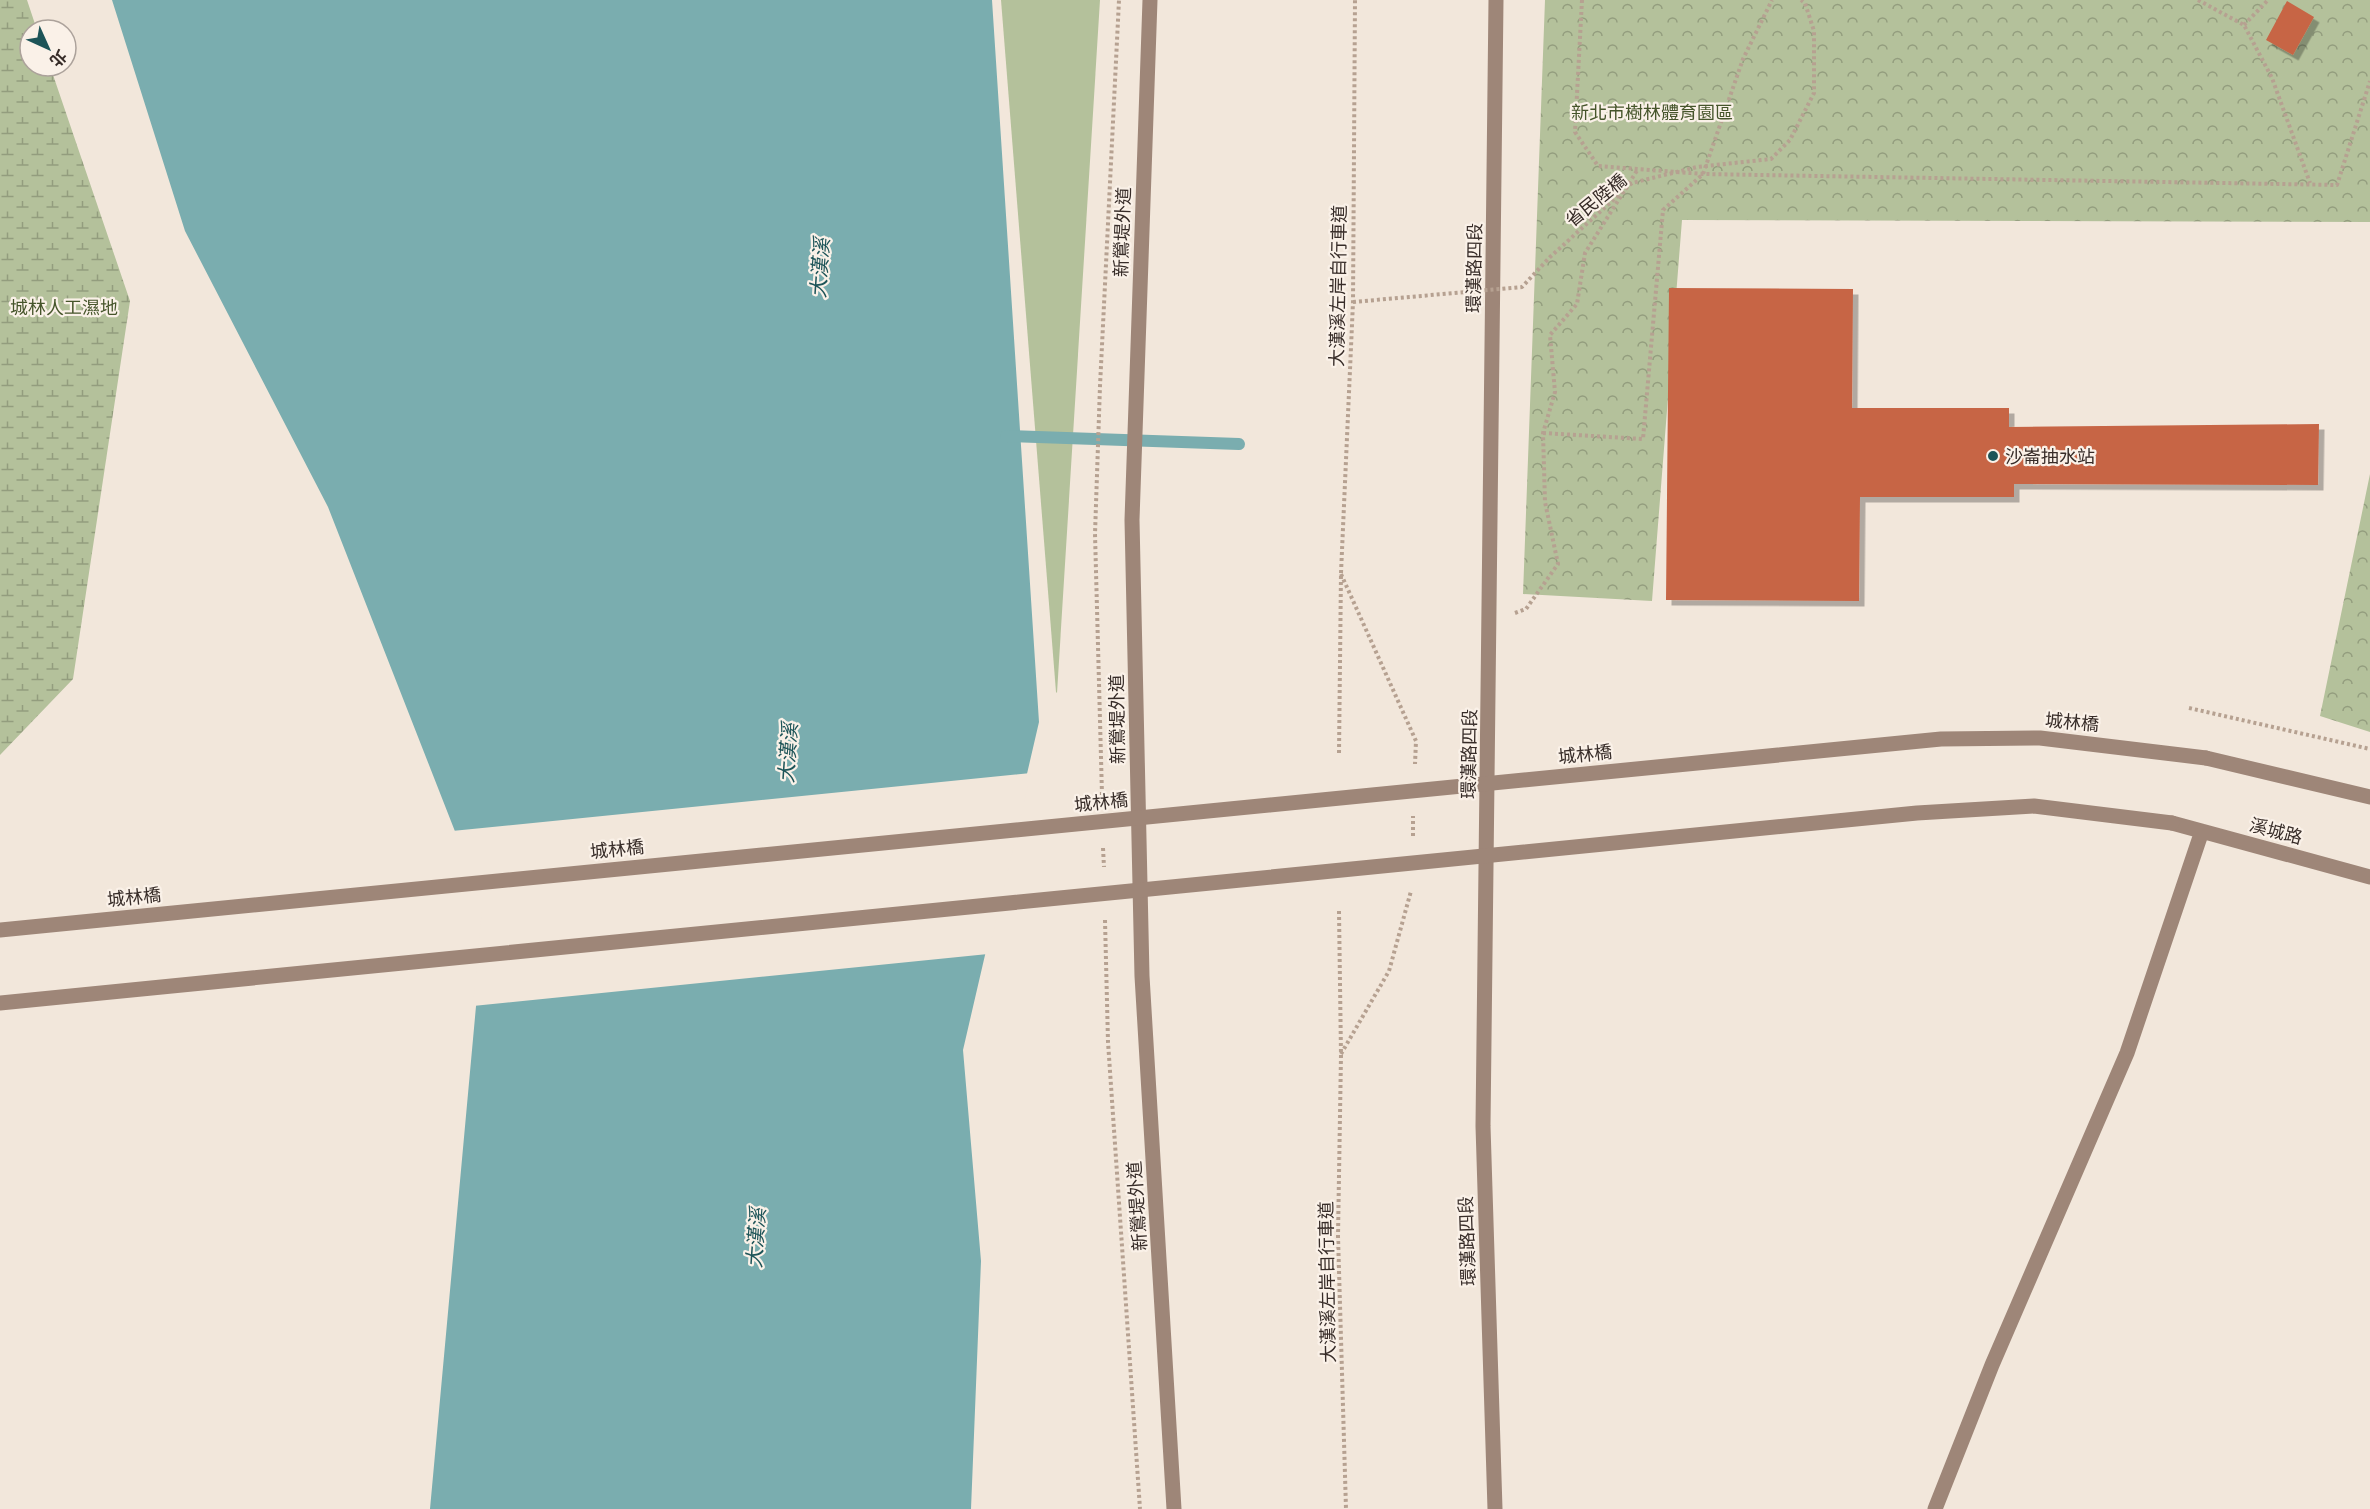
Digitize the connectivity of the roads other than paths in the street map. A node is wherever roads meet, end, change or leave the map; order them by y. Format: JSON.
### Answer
{"nodes":[{"id":1,"x":1150,"y":0,"type":"edge"},
{"id":2,"x":1496,"y":0,"type":"edge"},
{"id":3,"x":2370,"y":797,"type":"edge"},
{"id":4,"x":2202,"y":831,"type":"junction"},
{"id":5,"x":2370,"y":876,"type":"edge"},
{"id":6,"x":0,"y":930,"type":"edge"},
{"id":7,"x":0,"y":1003,"type":"edge"},
{"id":8,"x":1174,"y":1509,"type":"edge"},
{"id":9,"x":1495,"y":1509,"type":"edge"},
{"id":10,"x":1935,"y":1509,"type":"edge"}],
"edges":[{"from":1,"to":8,"type":"street","name":"新鶯堤外道"},
{"from":2,"to":9,"type":"street","name":"環漢路四段"},
{"from":3,"to":6,"type":"street","name":"城林橋","bridge":true},
{"from":4,"to":5,"type":"street","name":"溪城路"},
{"from":4,"to":7,"type":"street","name":"溪城路","bridge":true},
{"from":4,"to":10,"type":"street"}]}
